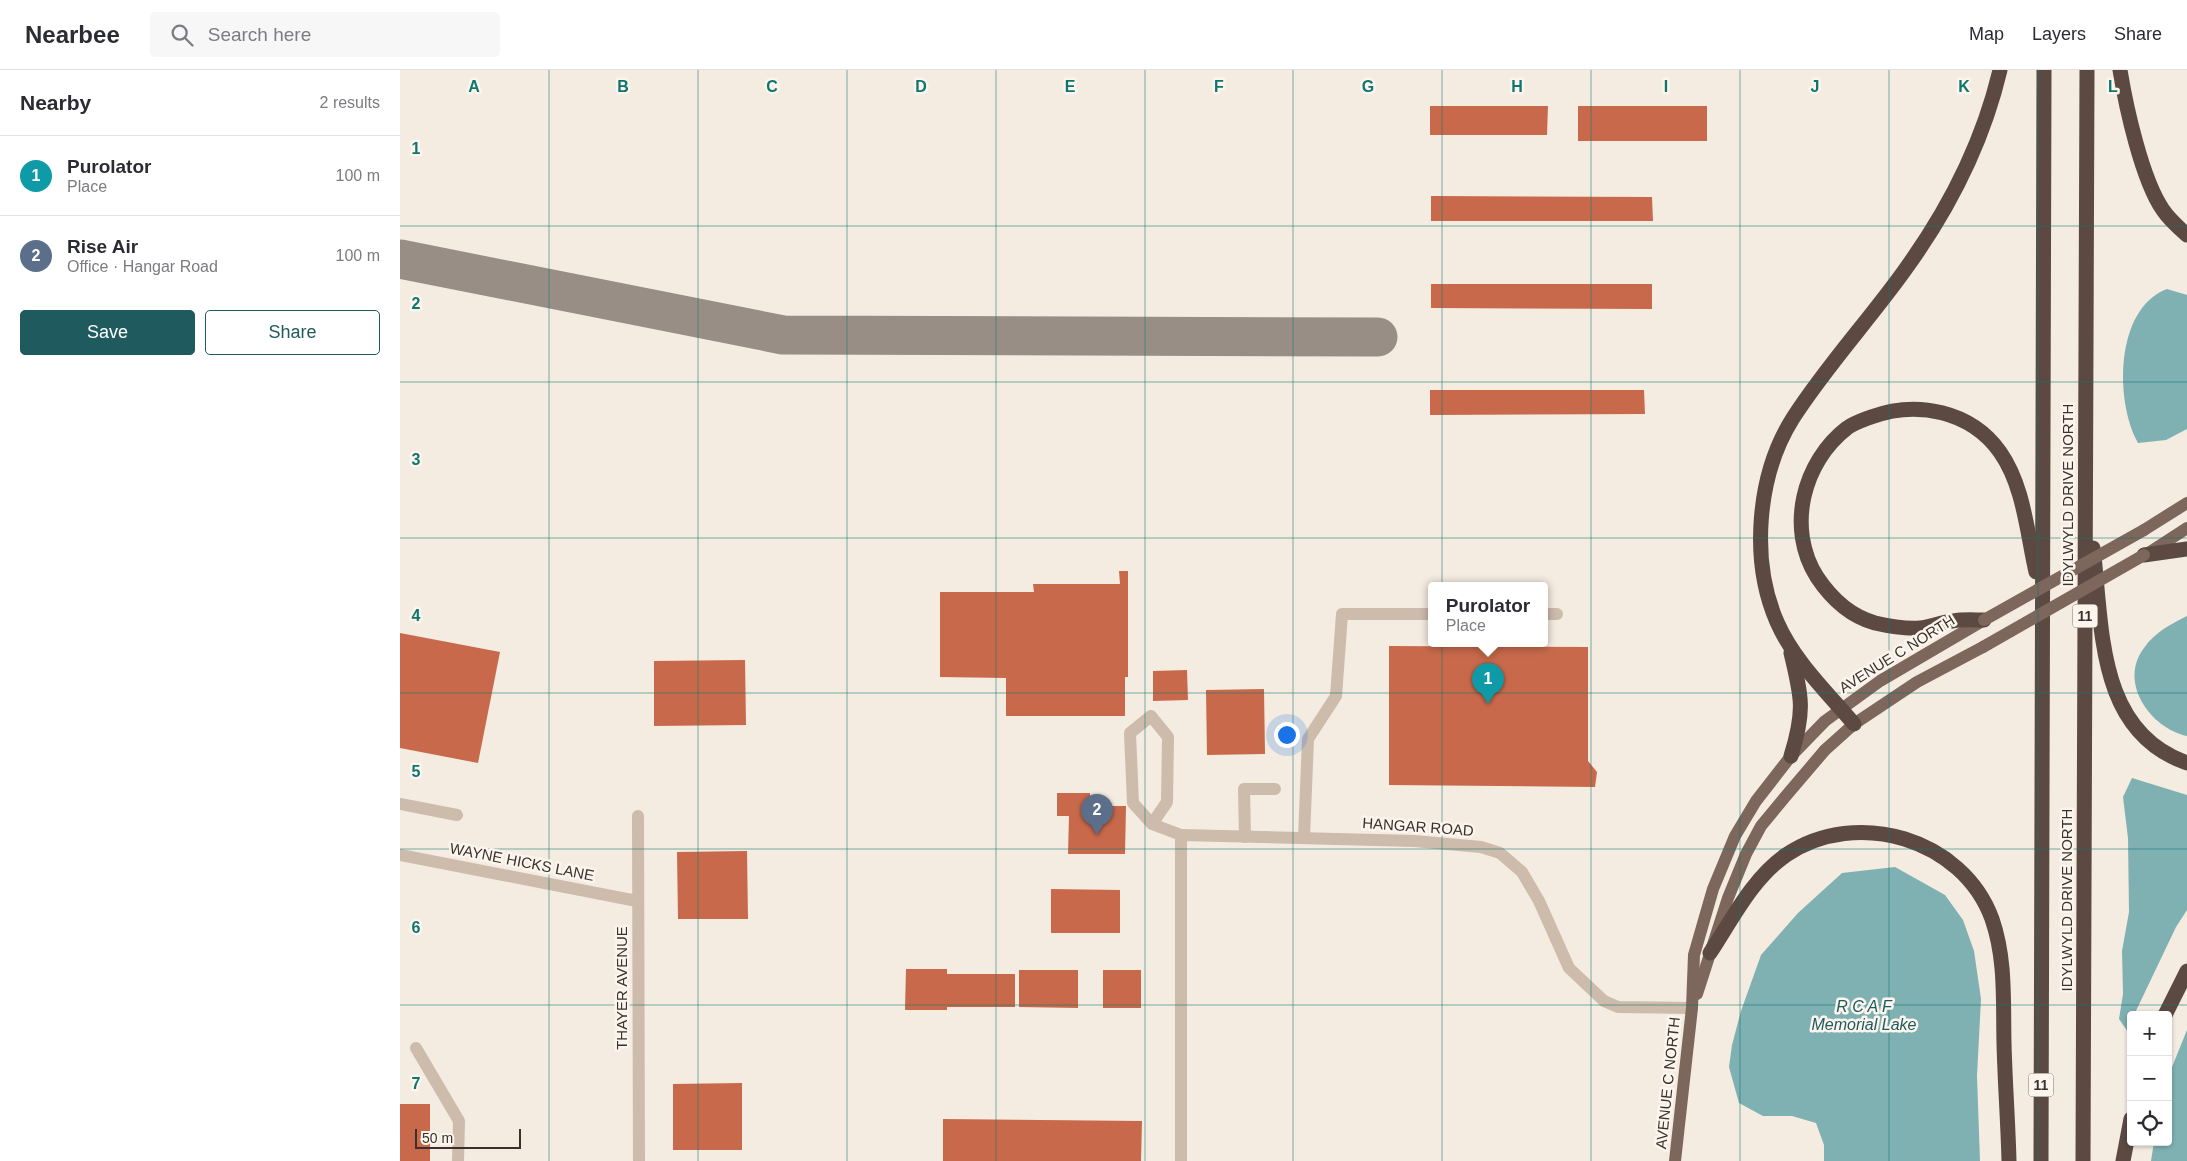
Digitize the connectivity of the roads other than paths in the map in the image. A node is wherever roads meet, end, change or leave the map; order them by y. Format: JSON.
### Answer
{"nodes":[{"id":1,"x":2000,"y":70,"type":"edge"},
{"id":2,"x":2044,"y":70,"type":"edge"},
{"id":3,"x":2087,"y":70,"type":"edge"},
{"id":4,"x":2120,"y":70,"type":"edge"},
{"id":5,"x":2187,"y":235,"type":"edge"},
{"id":6,"x":2086,"y":484,"type":"junction"},
{"id":7,"x":2187,"y":503,"type":"edge"},
{"id":8,"x":2187,"y":528,"type":"edge"},
{"id":9,"x":2187,"y":549,"type":"edge"},
{"id":10,"x":2144,"y":555,"type":"junction"},
{"id":11,"x":2042,"y":596,"type":"junction"},
{"id":12,"x":1428,"y":614,"type":"edge"},
{"id":13,"x":1984,"y":620,"type":"junction"},
{"id":14,"x":1790,"y":646,"type":"junction"},
{"id":15,"x":1841,"y":708,"type":"junction"},
{"id":16,"x":1854,"y":724,"type":"junction"},
{"id":17,"x":1791,"y":756,"type":"junction"},
{"id":18,"x":2187,"y":763,"type":"edge"},
{"id":19,"x":1275,"y":789,"type":"dead end"},
{"id":20,"x":400,"y":804,"type":"edge"},
{"id":21,"x":457,"y":815,"type":"dead end"},
{"id":22,"x":638,"y":816,"type":"dead end"},
{"id":23,"x":1152,"y":824,"type":"junction"},
{"id":24,"x":1181,"y":835,"type":"junction"},
{"id":25,"x":1245,"y":837,"type":"junction"},
{"id":26,"x":1304,"y":838,"type":"junction"},
{"id":27,"x":400,"y":855,"type":"edge"},
{"id":28,"x":637,"y":901,"type":"junction"},
{"id":29,"x":1710,"y":953,"type":"junction"},
{"id":30,"x":2187,"y":970,"type":"edge"},
{"id":31,"x":1692,"y":1008,"type":"junction"},
{"id":32,"x":2167,"y":1011,"type":"edge"},
{"id":33,"x":416,"y":1048,"type":"dead end"},
{"id":34,"x":2127,"y":1140,"type":"edge"},
{"id":35,"x":458,"y":1161,"type":"edge"},
{"id":36,"x":639,"y":1161,"type":"edge"},
{"id":37,"x":1181,"y":1161,"type":"edge"},
{"id":38,"x":1675,"y":1161,"type":"edge"},
{"id":39,"x":2009,"y":1161,"type":"edge"},
{"id":40,"x":2041,"y":1161,"type":"edge"},
{"id":41,"x":2083,"y":1161,"type":"edge"},
{"id":42,"x":2123,"y":1161,"type":"edge"}],
"edges":[{"from":1,"to":14,"type":"highway"},
{"from":2,"to":11,"type":"highway","name":"IDYLWYLD DRIVE NORTH","number":"11"},
{"from":3,"to":6,"type":"highway","name":"IDYLWYLD DRIVE NORTH","number":"11"},
{"from":4,"to":5,"type":"highway"},
{"from":6,"to":18,"type":"highway"},
{"from":6,"to":41,"type":"highway","name":"IDYLWYLD DRIVE NORTH","number":"11"},
{"from":7,"to":13,"type":"main road","name":"AVENUE C NORTH","bridge":true},
{"from":8,"to":10,"type":"main road","name":"AVENUE C NORTH"},
{"from":9,"to":10,"type":"highway"},
{"from":10,"to":16,"type":"main road","name":"AVENUE C NORTH","bridge":true},
{"from":11,"to":13,"type":"highway"},
{"from":11,"to":40,"type":"highway","name":"IDYLWYLD DRIVE NORTH","number":"11"},
{"from":12,"to":26,"type":"street"},
{"from":13,"to":15,"type":"main road","name":"AVENUE C NORTH"},
{"from":14,"to":15,"type":"highway"},
{"from":14,"to":17,"type":"highway"},
{"from":15,"to":16,"type":"highway"},
{"from":15,"to":17,"type":"main road","name":"AVENUE C NORTH"},
{"from":16,"to":29,"type":"main road","name":"AVENUE C NORTH"},
{"from":17,"to":31,"type":"main road","name":"AVENUE C NORTH"},
{"from":19,"to":25,"type":"street"},
{"from":20,"to":21,"type":"street"},
{"from":22,"to":28,"type":"street","name":"THAYER AVENUE"},
{"from":23,"to":23,"type":"street","name":"HANGAR ROAD"},
{"from":23,"to":24,"type":"street","name":"HANGAR ROAD"},
{"from":24,"to":25,"type":"street","name":"HANGAR ROAD"},
{"from":24,"to":37,"type":"street"},
{"from":25,"to":26,"type":"street","name":"HANGAR ROAD"},
{"from":26,"to":31,"type":"street","name":"HANGAR ROAD"},
{"from":27,"to":28,"type":"street","name":"WAYNE HICKS LANE"},
{"from":28,"to":36,"type":"street","name":"THAYER AVENUE"},
{"from":29,"to":31,"type":"main road","name":"AVENUE C NORTH"},
{"from":29,"to":39,"type":"highway"},
{"from":30,"to":32,"type":"highway"},
{"from":31,"to":38,"type":"main road","name":"AVENUE C NORTH"},
{"from":33,"to":35,"type":"street"},
{"from":34,"to":42,"type":"highway"}]}
